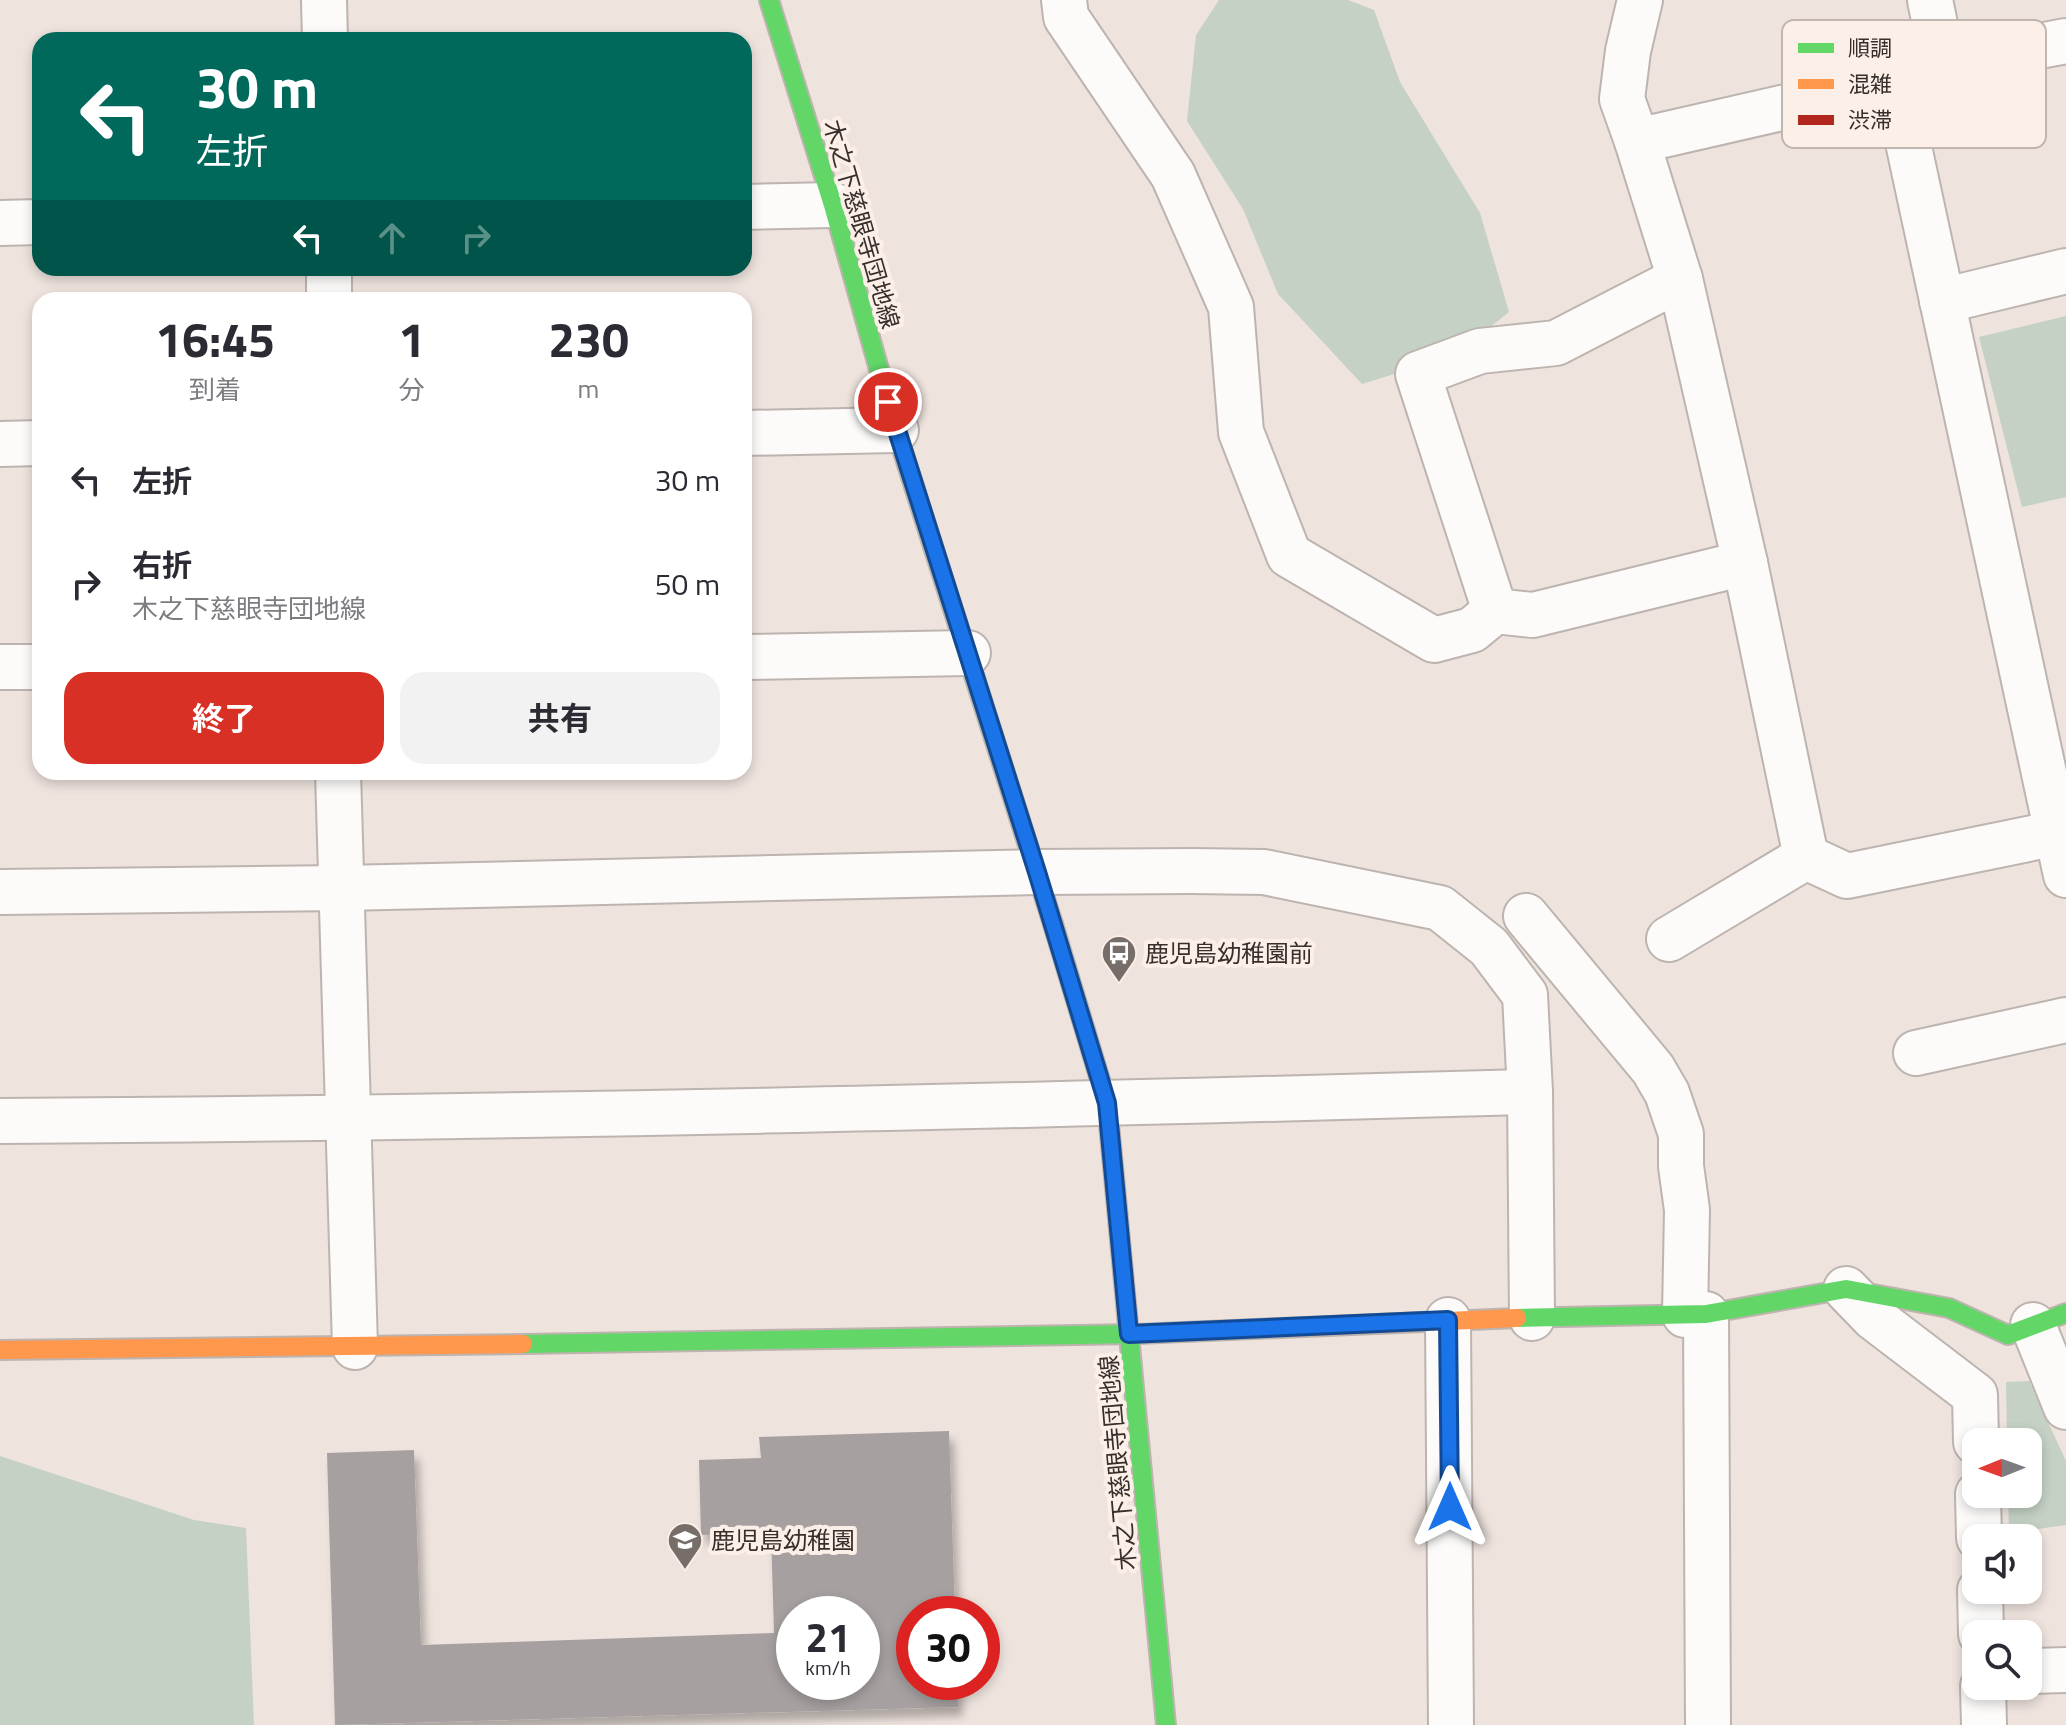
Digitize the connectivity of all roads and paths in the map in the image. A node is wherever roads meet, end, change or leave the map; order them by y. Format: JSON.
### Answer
{"nodes":[{"id":1,"x":324,"y":0,"type":"edge"},
{"id":2,"x":769,"y":0,"type":"edge"},
{"id":3,"x":1064,"y":0,"type":"edge"},
{"id":4,"x":1640,"y":0,"type":"edge"},
{"id":5,"x":1930,"y":0,"type":"edge"},
{"id":6,"x":1934,"y":20,"type":"edge"},
{"id":7,"x":325,"y":32,"type":"edge"},
{"id":8,"x":2066,"y":41,"type":"edge"},
{"id":9,"x":2046,"y":45,"type":"edge"},
{"id":10,"x":1782,"y":108,"type":"edge"},
{"id":11,"x":1637,"y":141,"type":"junction"},
{"id":12,"x":1909,"y":148,"type":"edge"},
{"id":13,"x":833,"y":205,"type":"junction"},
{"id":14,"x":752,"y":207,"type":"edge"},
{"id":15,"x":32,"y":222,"type":"edge"},
{"id":16,"x":0,"y":223,"type":"edge"},
{"id":17,"x":2066,"y":271,"type":"edge"},
{"id":18,"x":1680,"y":279,"type":"junction"},
{"id":19,"x":1942,"y":301,"type":"junction"},
{"id":20,"x":896,"y":430,"type":"junction"},
{"id":21,"x":752,"y":433,"type":"edge"},
{"id":22,"x":32,"y":443,"type":"edge"},
{"id":23,"x":0,"y":444,"type":"edge"},
{"id":24,"x":1745,"y":563,"type":"junction"},
{"id":25,"x":1495,"y":611,"type":"junction"},
{"id":26,"x":968,"y":653,"type":"junction"},
{"id":27,"x":752,"y":657,"type":"edge"},
{"id":28,"x":0,"y":667,"type":"edge"},
{"id":29,"x":32,"y":667,"type":"edge"},
{"id":30,"x":338,"y":780,"type":"edge"},
{"id":31,"x":2057,"y":833,"type":"junction"},
{"id":32,"x":1806,"y":857,"type":"junction"},
{"id":33,"x":1037,"y":872,"type":"junction"},
{"id":34,"x":2066,"y":875,"type":"edge"},
{"id":35,"x":342,"y":888,"type":"junction"},
{"id":36,"x":0,"y":892,"type":"edge"},
{"id":37,"x":1526,"y":916,"type":"dead end"},
{"id":38,"x":1669,"y":939,"type":"dead end"},
{"id":39,"x":2066,"y":1020,"type":"edge"},
{"id":40,"x":1916,"y":1053,"type":"dead end"},
{"id":41,"x":1530,"y":1092,"type":"junction"},
{"id":42,"x":1107,"y":1103,"type":"junction"},
{"id":43,"x":349,"y":1119,"type":"junction"},
{"id":44,"x":0,"y":1121,"type":"edge"},
{"id":45,"x":1846,"y":1289,"type":"junction"},
{"id":46,"x":1695,"y":1314,"type":"junction"},
{"id":47,"x":1532,"y":1318,"type":"junction"},
{"id":48,"x":2050,"y":1319,"type":"edge"},
{"id":49,"x":1448,"y":1320,"type":"junction"},
{"id":50,"x":1129,"y":1334,"type":"junction"},
{"id":51,"x":355,"y":1347,"type":"junction"},
{"id":52,"x":0,"y":1350,"type":"edge"},
{"id":53,"x":2066,"y":1407,"type":"edge"},
{"id":54,"x":1976,"y":1428,"type":"edge"},
{"id":55,"x":2066,"y":1670,"type":"edge"},
{"id":56,"x":2042,"y":1671,"type":"edge"},
{"id":57,"x":1983,"y":1700,"type":"edge"},
{"id":58,"x":1166,"y":1725,"type":"edge"},
{"id":59,"x":1451,"y":1725,"type":"edge"},
{"id":60,"x":1708,"y":1725,"type":"edge"},
{"id":61,"x":1984,"y":1725,"type":"edge"}],
"edges":[{"from":1,"to":7,"type":"street"},
{"from":2,"to":13,"type":"street","name":"木之下慈眼寺団地線"},
{"from":3,"to":25,"type":"street"},
{"from":4,"to":11,"type":"street"},
{"from":5,"to":6,"type":"street"},
{"from":8,"to":9,"type":"street"},
{"from":10,"to":11,"type":"street"},
{"from":11,"to":18,"type":"street"},
{"from":12,"to":19,"type":"street"},
{"from":13,"to":14,"type":"street"},
{"from":13,"to":20,"type":"street","name":"木之下慈眼寺団地線"},
{"from":15,"to":16,"type":"street"},
{"from":17,"to":19,"type":"street"},
{"from":18,"to":24,"type":"street"},
{"from":18,"to":25,"type":"street"},
{"from":19,"to":31,"type":"street"},
{"from":20,"to":21,"type":"street"},
{"from":20,"to":26,"type":"street","name":"木之下慈眼寺団地線"},
{"from":22,"to":23,"type":"street"},
{"from":24,"to":25,"type":"street"},
{"from":24,"to":32,"type":"street"},
{"from":26,"to":27,"type":"street"},
{"from":26,"to":33,"type":"street","name":"木之下慈眼寺団地線"},
{"from":28,"to":29,"type":"street"},
{"from":30,"to":35,"type":"street"},
{"from":31,"to":32,"type":"street"},
{"from":31,"to":34,"type":"street"},
{"from":32,"to":38,"type":"street"},
{"from":33,"to":35,"type":"street"},
{"from":33,"to":41,"type":"street"},
{"from":33,"to":42,"type":"street","name":"木之下慈眼寺団地線"},
{"from":35,"to":36,"type":"street"},
{"from":35,"to":43,"type":"street"},
{"from":37,"to":46,"type":"street"},
{"from":39,"to":40,"type":"street"},
{"from":41,"to":42,"type":"street"},
{"from":41,"to":47,"type":"street"},
{"from":42,"to":43,"type":"street"},
{"from":42,"to":50,"type":"street","name":"木之下慈眼寺団地線"},
{"from":43,"to":44,"type":"street"},
{"from":43,"to":51,"type":"street"},
{"from":45,"to":46,"type":"street"},
{"from":45,"to":48,"type":"street"},
{"from":45,"to":54,"type":"street"},
{"from":46,"to":47,"type":"street"},
{"from":46,"to":60,"type":"street"},
{"from":47,"to":49,"type":"street"},
{"from":48,"to":53,"type":"street"},
{"from":49,"to":50,"type":"street"},
{"from":49,"to":59,"type":"street"},
{"from":50,"to":51,"type":"street"},
{"from":50,"to":58,"type":"street","name":"木之下慈眼寺団地線"},
{"from":51,"to":52,"type":"street"},
{"from":55,"to":56,"type":"street"},
{"from":57,"to":61,"type":"street"}]}
